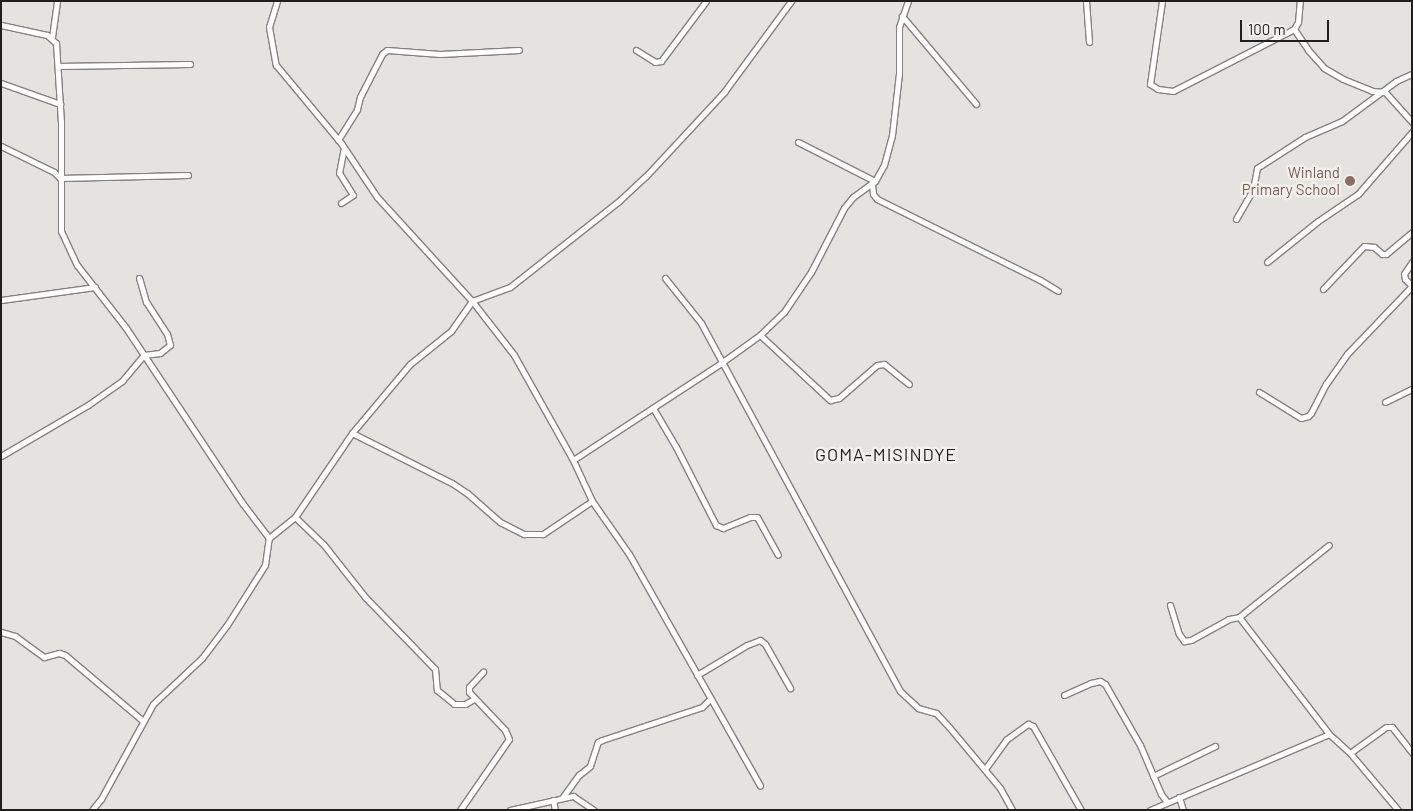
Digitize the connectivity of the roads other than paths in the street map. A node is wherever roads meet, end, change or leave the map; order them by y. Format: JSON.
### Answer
{"nodes":[{"id":1,"x":57,"y":1,"type":"edge"},
{"id":2,"x":276,"y":1,"type":"edge"},
{"id":3,"x":706,"y":1,"type":"edge"},
{"id":4,"x":791,"y":1,"type":"edge"},
{"id":5,"x":908,"y":1,"type":"edge"},
{"id":6,"x":1086,"y":1,"type":"edge"},
{"id":7,"x":1162,"y":1,"type":"edge"},
{"id":8,"x":1300,"y":1,"type":"edge"},
{"id":9,"x":902,"y":16,"type":"junction"},
{"id":10,"x":1,"y":25,"type":"edge"},
{"id":11,"x":1294,"y":29,"type":"junction"},
{"id":12,"x":52,"y":37,"type":"junction"},
{"id":13,"x":1089,"y":42,"type":"dead end"},
{"id":14,"x":520,"y":50,"type":"dead end"},
{"id":15,"x":636,"y":50,"type":"dead end"},
{"id":16,"x":190,"y":64,"type":"dead end"},
{"id":17,"x":58,"y":66,"type":"junction"},
{"id":18,"x":1412,"y":74,"type":"edge"},
{"id":19,"x":1,"y":82,"type":"edge"},
{"id":20,"x":1384,"y":92,"type":"junction"},
{"id":21,"x":60,"y":104,"type":"junction"},
{"id":22,"x":976,"y":104,"type":"dead end"},
{"id":23,"x":1412,"y":122,"type":"edge"},
{"id":24,"x":1412,"y":132,"type":"edge"},
{"id":25,"x":338,"y":140,"type":"junction"},
{"id":26,"x":798,"y":142,"type":"dead end"},
{"id":27,"x":1,"y":146,"type":"edge"},
{"id":28,"x":344,"y":148,"type":"junction"},
{"id":29,"x":188,"y":175,"type":"dead end"},
{"id":30,"x":60,"y":178,"type":"junction"},
{"id":31,"x":873,"y":182,"type":"junction"},
{"id":32,"x":341,"y":202,"type":"dead end"},
{"id":33,"x":1236,"y":219,"type":"dead end"},
{"id":34,"x":1412,"y":232,"type":"edge"},
{"id":35,"x":1267,"y":262,"type":"dead end"},
{"id":36,"x":1412,"y":262,"type":"edge"},
{"id":37,"x":139,"y":278,"type":"dead end"},
{"id":38,"x":665,"y":278,"type":"dead end"},
{"id":39,"x":95,"y":287,"type":"junction"},
{"id":40,"x":1323,"y":289,"type":"dead end"},
{"id":41,"x":1058,"y":291,"type":"dead end"},
{"id":42,"x":1,"y":300,"type":"edge"},
{"id":43,"x":472,"y":302,"type":"junction"},
{"id":44,"x":760,"y":335,"type":"junction"},
{"id":45,"x":144,"y":355,"type":"junction"},
{"id":46,"x":722,"y":362,"type":"junction"},
{"id":47,"x":909,"y":384,"type":"dead end"},
{"id":48,"x":1412,"y":389,"type":"edge"},
{"id":49,"x":1260,"y":392,"type":"dead end"},
{"id":50,"x":1385,"y":402,"type":"dead end"},
{"id":51,"x":653,"y":408,"type":"junction"},
{"id":52,"x":352,"y":433,"type":"junction"},
{"id":53,"x":1,"y":456,"type":"edge"},
{"id":54,"x":573,"y":460,"type":"junction"},
{"id":55,"x":592,"y":501,"type":"junction"},
{"id":56,"x":295,"y":517,"type":"junction"},
{"id":57,"x":269,"y":538,"type":"junction"},
{"id":58,"x":1329,"y":546,"type":"dead end"},
{"id":59,"x":778,"y":555,"type":"dead end"},
{"id":60,"x":1170,"y":604,"type":"dead end"},
{"id":61,"x":1239,"y":618,"type":"junction"},
{"id":62,"x":1,"y":632,"type":"edge"},
{"id":63,"x":483,"y":672,"type":"dead end"},
{"id":64,"x":697,"y":675,"type":"junction"},
{"id":65,"x":790,"y":688,"type":"dead end"},
{"id":66,"x":1064,"y":695,"type":"dead end"},
{"id":67,"x":474,"y":699,"type":"junction"},
{"id":68,"x":710,"y":699,"type":"junction"},
{"id":69,"x":143,"y":721,"type":"junction"},
{"id":70,"x":1329,"y":734,"type":"junction"},
{"id":71,"x":1214,"y":746,"type":"dead end"},
{"id":72,"x":1350,"y":753,"type":"junction"},
{"id":73,"x":1412,"y":753,"type":"edge"},
{"id":74,"x":985,"y":769,"type":"junction"},
{"id":75,"x":1153,"y":776,"type":"junction"},
{"id":76,"x":760,"y":786,"type":"dead end"},
{"id":77,"x":1179,"y":796,"type":"junction"},
{"id":78,"x":562,"y":798,"type":"junction"},
{"id":79,"x":553,"y":800,"type":"junction"},
{"id":80,"x":1167,"y":802,"type":"junction"},
{"id":81,"x":92,"y":810,"type":"edge"},
{"id":82,"x":460,"y":810,"type":"edge"},
{"id":83,"x":510,"y":810,"type":"edge"},
{"id":84,"x":555,"y":810,"type":"edge"},
{"id":85,"x":594,"y":810,"type":"edge"},
{"id":86,"x":1012,"y":810,"type":"edge"},
{"id":87,"x":1081,"y":810,"type":"edge"},
{"id":88,"x":1150,"y":810,"type":"edge"},
{"id":89,"x":1183,"y":810,"type":"edge"},
{"id":90,"x":1398,"y":810,"type":"edge"}],
"edges":[{"from":1,"to":12,"type":"street"},
{"from":2,"to":25,"type":"street"},
{"from":3,"to":15,"type":"street"},
{"from":4,"to":43,"type":"street"},
{"from":5,"to":9,"type":"street"},
{"from":6,"to":13,"type":"street"},
{"from":7,"to":11,"type":"street"},
{"from":8,"to":11,"type":"street"},
{"from":9,"to":22,"type":"street"},
{"from":9,"to":31,"type":"street"},
{"from":10,"to":12,"type":"street"},
{"from":11,"to":20,"type":"street"},
{"from":12,"to":17,"type":"street"},
{"from":14,"to":25,"type":"street"},
{"from":16,"to":17,"type":"street"},
{"from":17,"to":21,"type":"street"},
{"from":18,"to":20,"type":"street"},
{"from":19,"to":21,"type":"street"},
{"from":20,"to":23,"type":"street"},
{"from":20,"to":33,"type":"street"},
{"from":21,"to":30,"type":"street"},
{"from":24,"to":35,"type":"street"},
{"from":25,"to":28,"type":"street"},
{"from":26,"to":31,"type":"street"},
{"from":27,"to":30,"type":"street"},
{"from":28,"to":32,"type":"street"},
{"from":28,"to":43,"type":"street"},
{"from":29,"to":30,"type":"street"},
{"from":30,"to":39,"type":"street"},
{"from":31,"to":41,"type":"street"},
{"from":31,"to":44,"type":"street"},
{"from":34,"to":40,"type":"street"},
{"from":36,"to":49,"type":"street"},
{"from":37,"to":45,"type":"street"},
{"from":38,"to":46,"type":"street"},
{"from":39,"to":42,"type":"street"},
{"from":39,"to":45,"type":"street"},
{"from":43,"to":52,"type":"street"},
{"from":43,"to":54,"type":"street"},
{"from":44,"to":46,"type":"street"},
{"from":44,"to":47,"type":"street"},
{"from":45,"to":53,"type":"street"},
{"from":45,"to":57,"type":"street"},
{"from":46,"to":51,"type":"street"},
{"from":46,"to":74,"type":"street"},
{"from":48,"to":50,"type":"street"},
{"from":51,"to":54,"type":"street"},
{"from":51,"to":59,"type":"street"},
{"from":52,"to":55,"type":"street"},
{"from":52,"to":56,"type":"street"},
{"from":54,"to":55,"type":"street"},
{"from":55,"to":64,"type":"street"},
{"from":56,"to":57,"type":"street"},
{"from":56,"to":67,"type":"street"},
{"from":57,"to":69,"type":"street"},
{"from":58,"to":61,"type":"street"},
{"from":60,"to":61,"type":"street"},
{"from":61,"to":70,"type":"street"},
{"from":62,"to":69,"type":"street"},
{"from":63,"to":67,"type":"street"},
{"from":64,"to":65,"type":"street"},
{"from":64,"to":68,"type":"street"},
{"from":66,"to":75,"type":"street"},
{"from":67,"to":82,"type":"street"},
{"from":68,"to":76,"type":"street"},
{"from":68,"to":78,"type":"street"},
{"from":69,"to":81,"type":"street"},
{"from":70,"to":72,"type":"street"},
{"from":70,"to":77,"type":"street"},
{"from":71,"to":75,"type":"street"},
{"from":72,"to":73,"type":"street"},
{"from":72,"to":90,"type":"street"},
{"from":74,"to":86,"type":"street"},
{"from":74,"to":87,"type":"street"},
{"from":75,"to":80,"type":"street"},
{"from":77,"to":80,"type":"street"},
{"from":77,"to":89,"type":"street"},
{"from":78,"to":79,"type":"street"},
{"from":78,"to":85,"type":"street"},
{"from":79,"to":83,"type":"street"},
{"from":79,"to":84,"type":"street"},
{"from":80,"to":88,"type":"street"}]}
